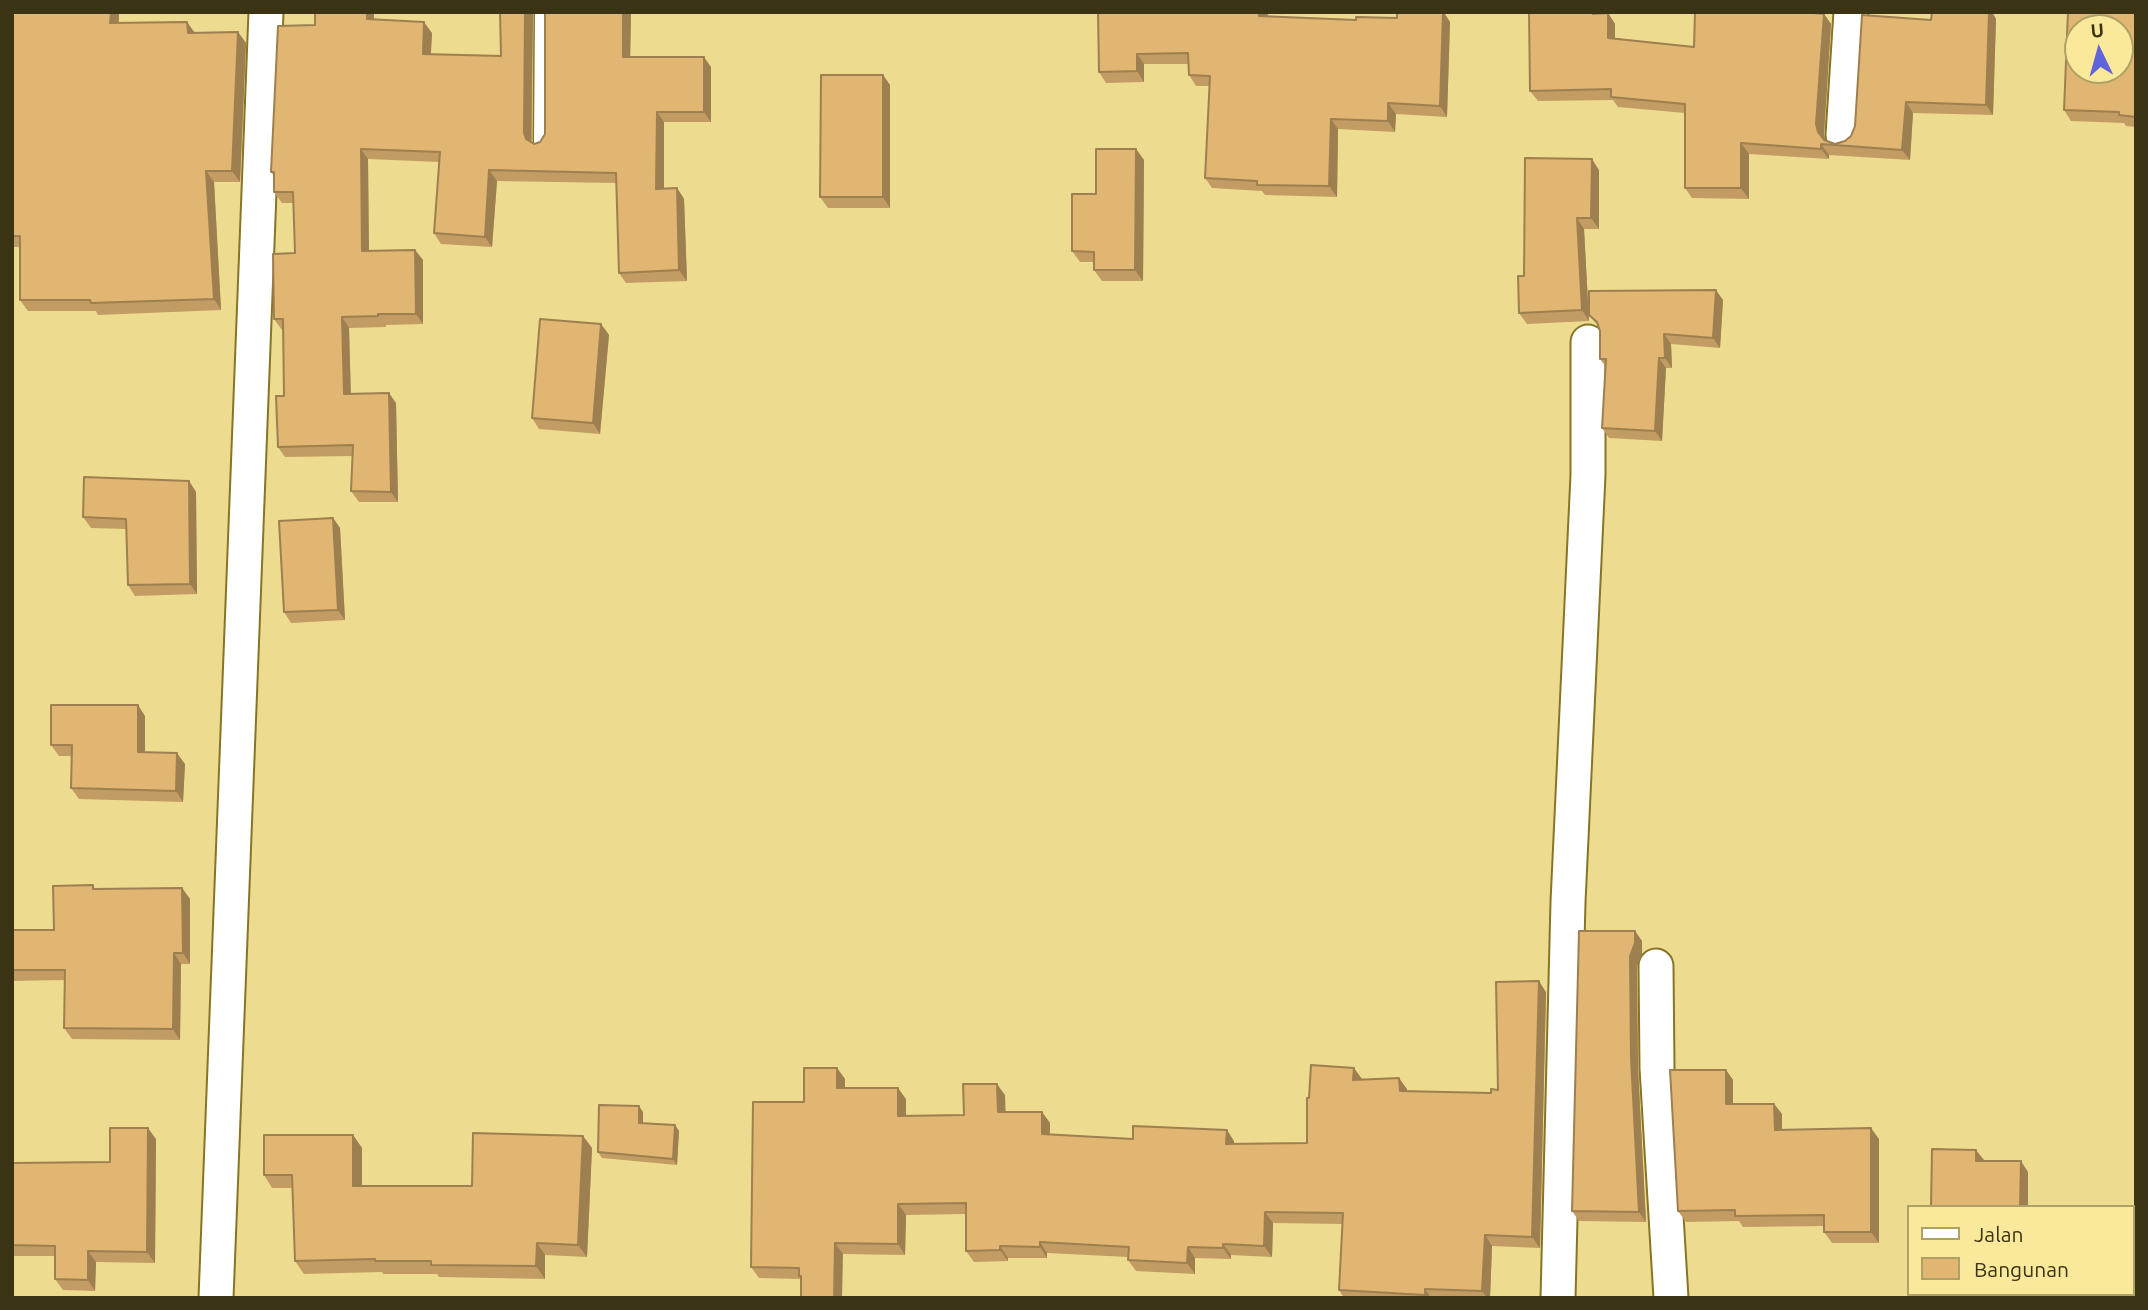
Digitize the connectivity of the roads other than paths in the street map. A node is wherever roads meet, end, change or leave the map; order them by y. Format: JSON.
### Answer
{"nodes":[{"id":1,"x":266,"y":12,"type":"edge"},
{"id":2,"x":543,"y":12,"type":"edge"},
{"id":3,"x":1851,"y":12,"type":"edge"},
{"id":4,"x":1843,"y":135,"type":"dead end"},
{"id":5,"x":542,"y":144,"type":"edge"},
{"id":6,"x":1588,"y":342,"type":"dead end"},
{"id":7,"x":1656,"y":966,"type":"dead end"},
{"id":8,"x":2107,"y":1296,"type":"edge"},
{"id":9,"x":216,"y":1298,"type":"edge"},
{"id":10,"x":1558,"y":1298,"type":"edge"},
{"id":11,"x":1671,"y":1298,"type":"edge"},
{"id":12,"x":2050,"y":1298,"type":"edge"}],
"edges":[{"from":1,"to":9,"type":"street"},
{"from":2,"to":5,"type":"lane"},
{"from":3,"to":4,"type":"street"},
{"from":6,"to":10,"type":"street"},
{"from":7,"to":11,"type":"street"},
{"from":8,"to":12,"type":"street"}]}
